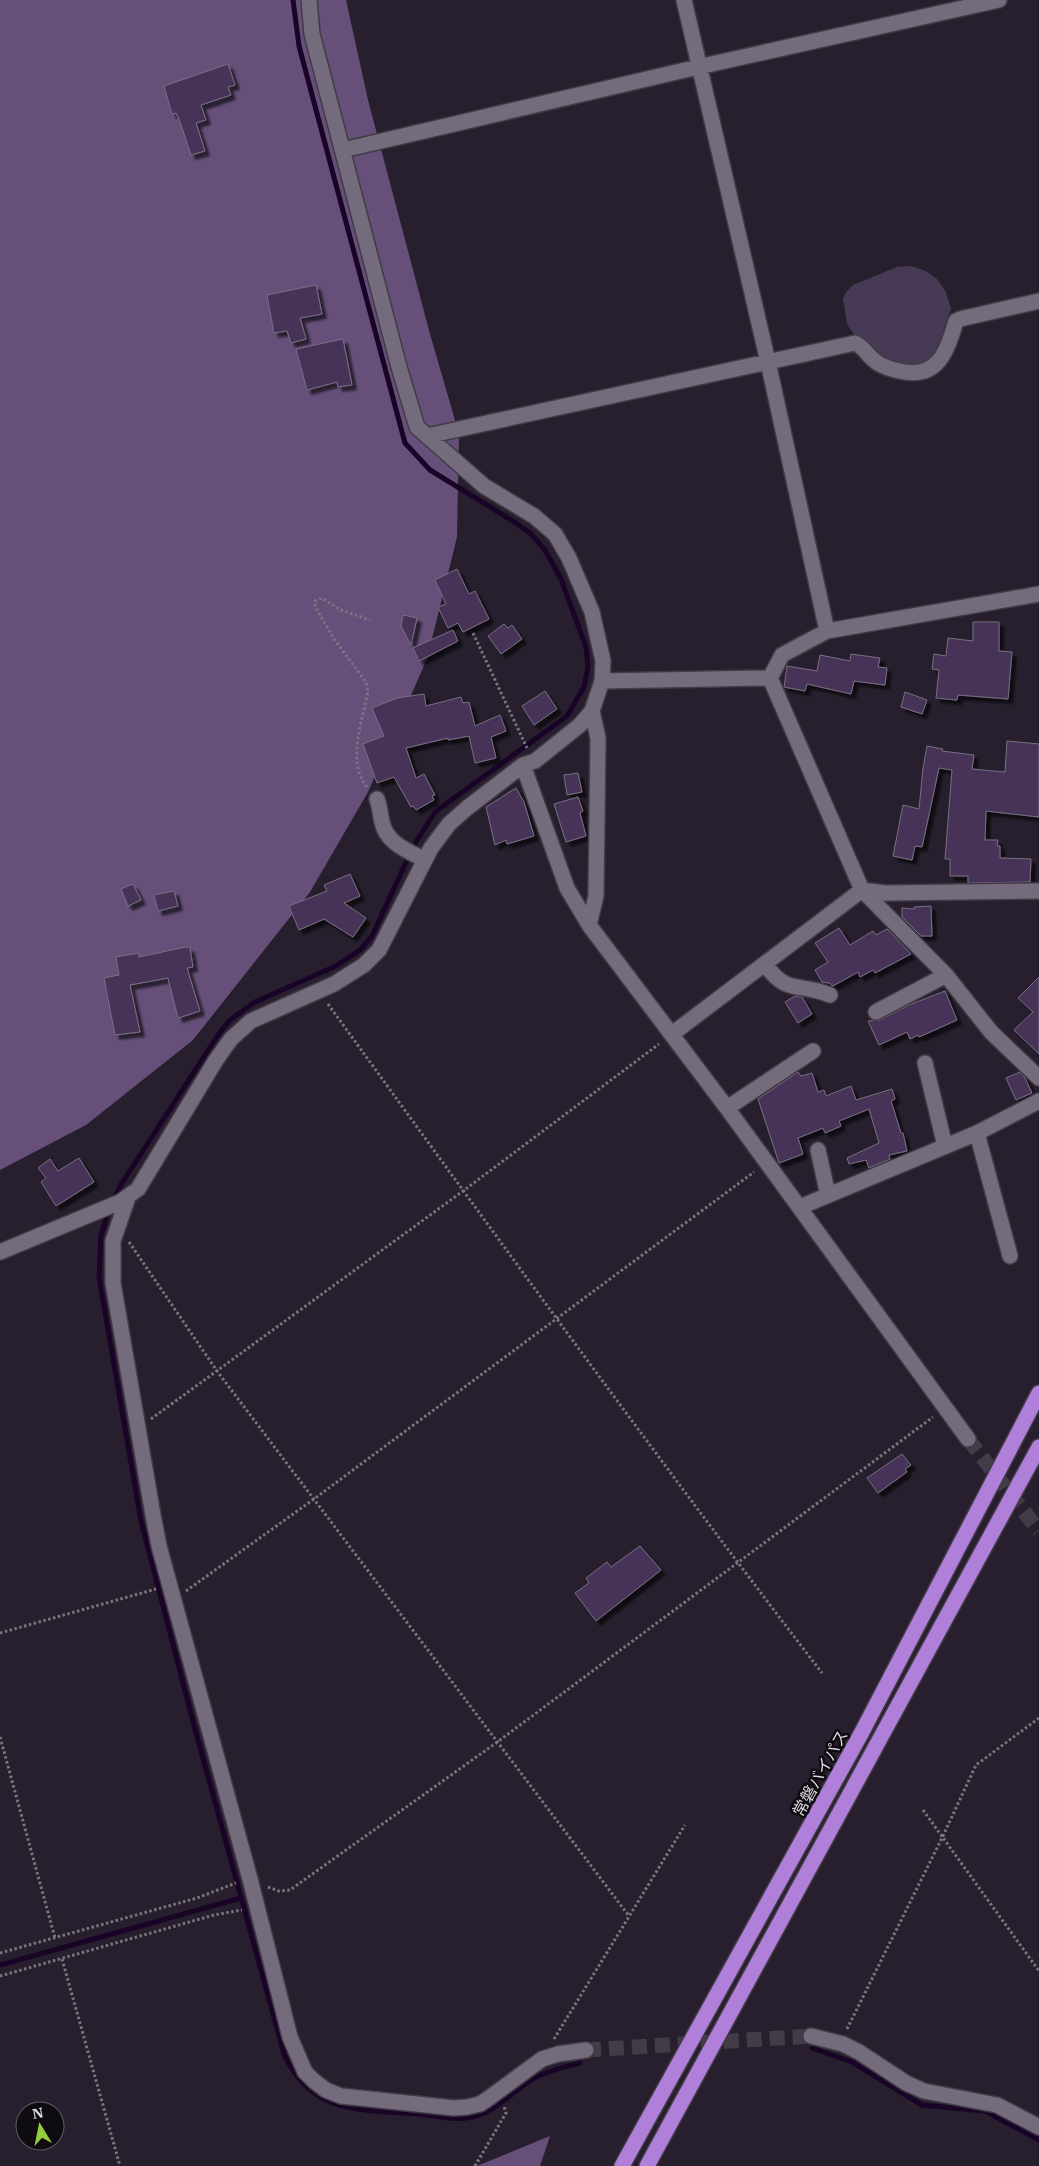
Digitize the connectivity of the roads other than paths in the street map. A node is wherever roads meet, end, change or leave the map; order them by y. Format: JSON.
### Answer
{"nodes":[{"id":1,"x":309,"y":0,"type":"edge"},
{"id":2,"x":684,"y":0,"type":"edge"},
{"id":3,"x":999,"y":0,"type":"edge"},
{"id":4,"x":698,"y":67,"type":"junction"},
{"id":5,"x":343,"y":150,"type":"junction"},
{"id":6,"x":1039,"y":301,"type":"edge"},
{"id":7,"x":768,"y":362,"type":"junction"},
{"id":8,"x":427,"y":436,"type":"junction"},
{"id":9,"x":1039,"y":594,"type":"edge"},
{"id":10,"x":827,"y":631,"type":"junction"},
{"id":11,"x":770,"y":678,"type":"junction"},
{"id":12,"x":602,"y":681,"type":"junction"},
{"id":13,"x":592,"y":711,"type":"junction"},
{"id":14,"x":523,"y":765,"type":"junction"},
{"id":15,"x":377,"y":799,"type":"road end"},
{"id":16,"x":416,"y":855,"type":"junction"},
{"id":17,"x":862,"y":890,"type":"junction"},
{"id":18,"x":1039,"y":891,"type":"edge"},
{"id":19,"x":589,"y":925,"type":"junction"},
{"id":20,"x":765,"y":964,"type":"junction"},
{"id":21,"x":946,"y":975,"type":"junction"},
{"id":22,"x":830,"y":995,"type":"dead end"},
{"id":23,"x":876,"y":1012,"type":"dead end"},
{"id":24,"x":672,"y":1034,"type":"junction"},
{"id":25,"x":813,"y":1051,"type":"dead end"},
{"id":26,"x":924,"y":1063,"type":"dead end"},
{"id":27,"x":1039,"y":1078,"type":"edge"},
{"id":28,"x":1039,"y":1101,"type":"edge"},
{"id":29,"x":727,"y":1108,"type":"junction"},
{"id":30,"x":976,"y":1133,"type":"junction"},
{"id":31,"x":945,"y":1146,"type":"junction"},
{"id":32,"x":818,"y":1150,"type":"dead end"},
{"id":33,"x":828,"y":1195,"type":"junction"},
{"id":34,"x":124,"y":1200,"type":"junction"},
{"id":35,"x":800,"y":1207,"type":"junction"},
{"id":36,"x":0,"y":1252,"type":"edge"},
{"id":37,"x":1010,"y":1256,"type":"dead end"},
{"id":38,"x":1039,"y":1392,"type":"edge"},
{"id":39,"x":968,"y":1439,"type":"tunnel mouth"},
{"id":40,"x":1039,"y":1447,"type":"edge"},
{"id":41,"x":811,"y":2036,"type":"tunnel mouth"},
{"id":42,"x":586,"y":2050,"type":"tunnel mouth"},
{"id":43,"x":1039,"y":2127,"type":"edge"},
{"id":44,"x":622,"y":2166,"type":"edge"},
{"id":45,"x":647,"y":2166,"type":"edge"}],
"edges":[{"from":1,"to":5,"type":"street"},
{"from":2,"to":4,"type":"street"},
{"from":3,"to":4,"type":"street"},
{"from":4,"to":5,"type":"street"},
{"from":4,"to":7,"type":"street"},
{"from":5,"to":8,"type":"street"},
{"from":6,"to":7,"type":"street"},
{"from":7,"to":8,"type":"street"},
{"from":7,"to":10,"type":"street"},
{"from":8,"to":12,"type":"street"},
{"from":9,"to":10,"type":"street"},
{"from":10,"to":11,"type":"street"},
{"from":11,"to":12,"type":"street"},
{"from":11,"to":17,"type":"street"},
{"from":12,"to":13,"type":"street"},
{"from":13,"to":14,"type":"street"},
{"from":13,"to":19,"type":"street"},
{"from":14,"to":16,"type":"street"},
{"from":14,"to":19,"type":"street"},
{"from":15,"to":16,"type":"street"},
{"from":16,"to":34,"type":"street"},
{"from":17,"to":18,"type":"street"},
{"from":17,"to":20,"type":"street"},
{"from":17,"to":21,"type":"street"},
{"from":19,"to":24,"type":"street"},
{"from":20,"to":22,"type":"street"},
{"from":20,"to":24,"type":"street"},
{"from":21,"to":23,"type":"street"},
{"from":21,"to":27,"type":"street"},
{"from":24,"to":29,"type":"street"},
{"from":25,"to":29,"type":"street"},
{"from":26,"to":31,"type":"street"},
{"from":28,"to":30,"type":"street"},
{"from":29,"to":35,"type":"street"},
{"from":30,"to":31,"type":"street"},
{"from":30,"to":37,"type":"street"},
{"from":31,"to":33,"type":"street"},
{"from":32,"to":33,"type":"street"},
{"from":33,"to":35,"type":"street"},
{"from":34,"to":36,"type":"street"},
{"from":34,"to":42,"type":"street"},
{"from":35,"to":39,"type":"street"},
{"from":38,"to":44,"type":"highway","name":"常磐バイパス"},
{"from":40,"to":45,"type":"highway"},
{"from":41,"to":43,"type":"street"}]}
